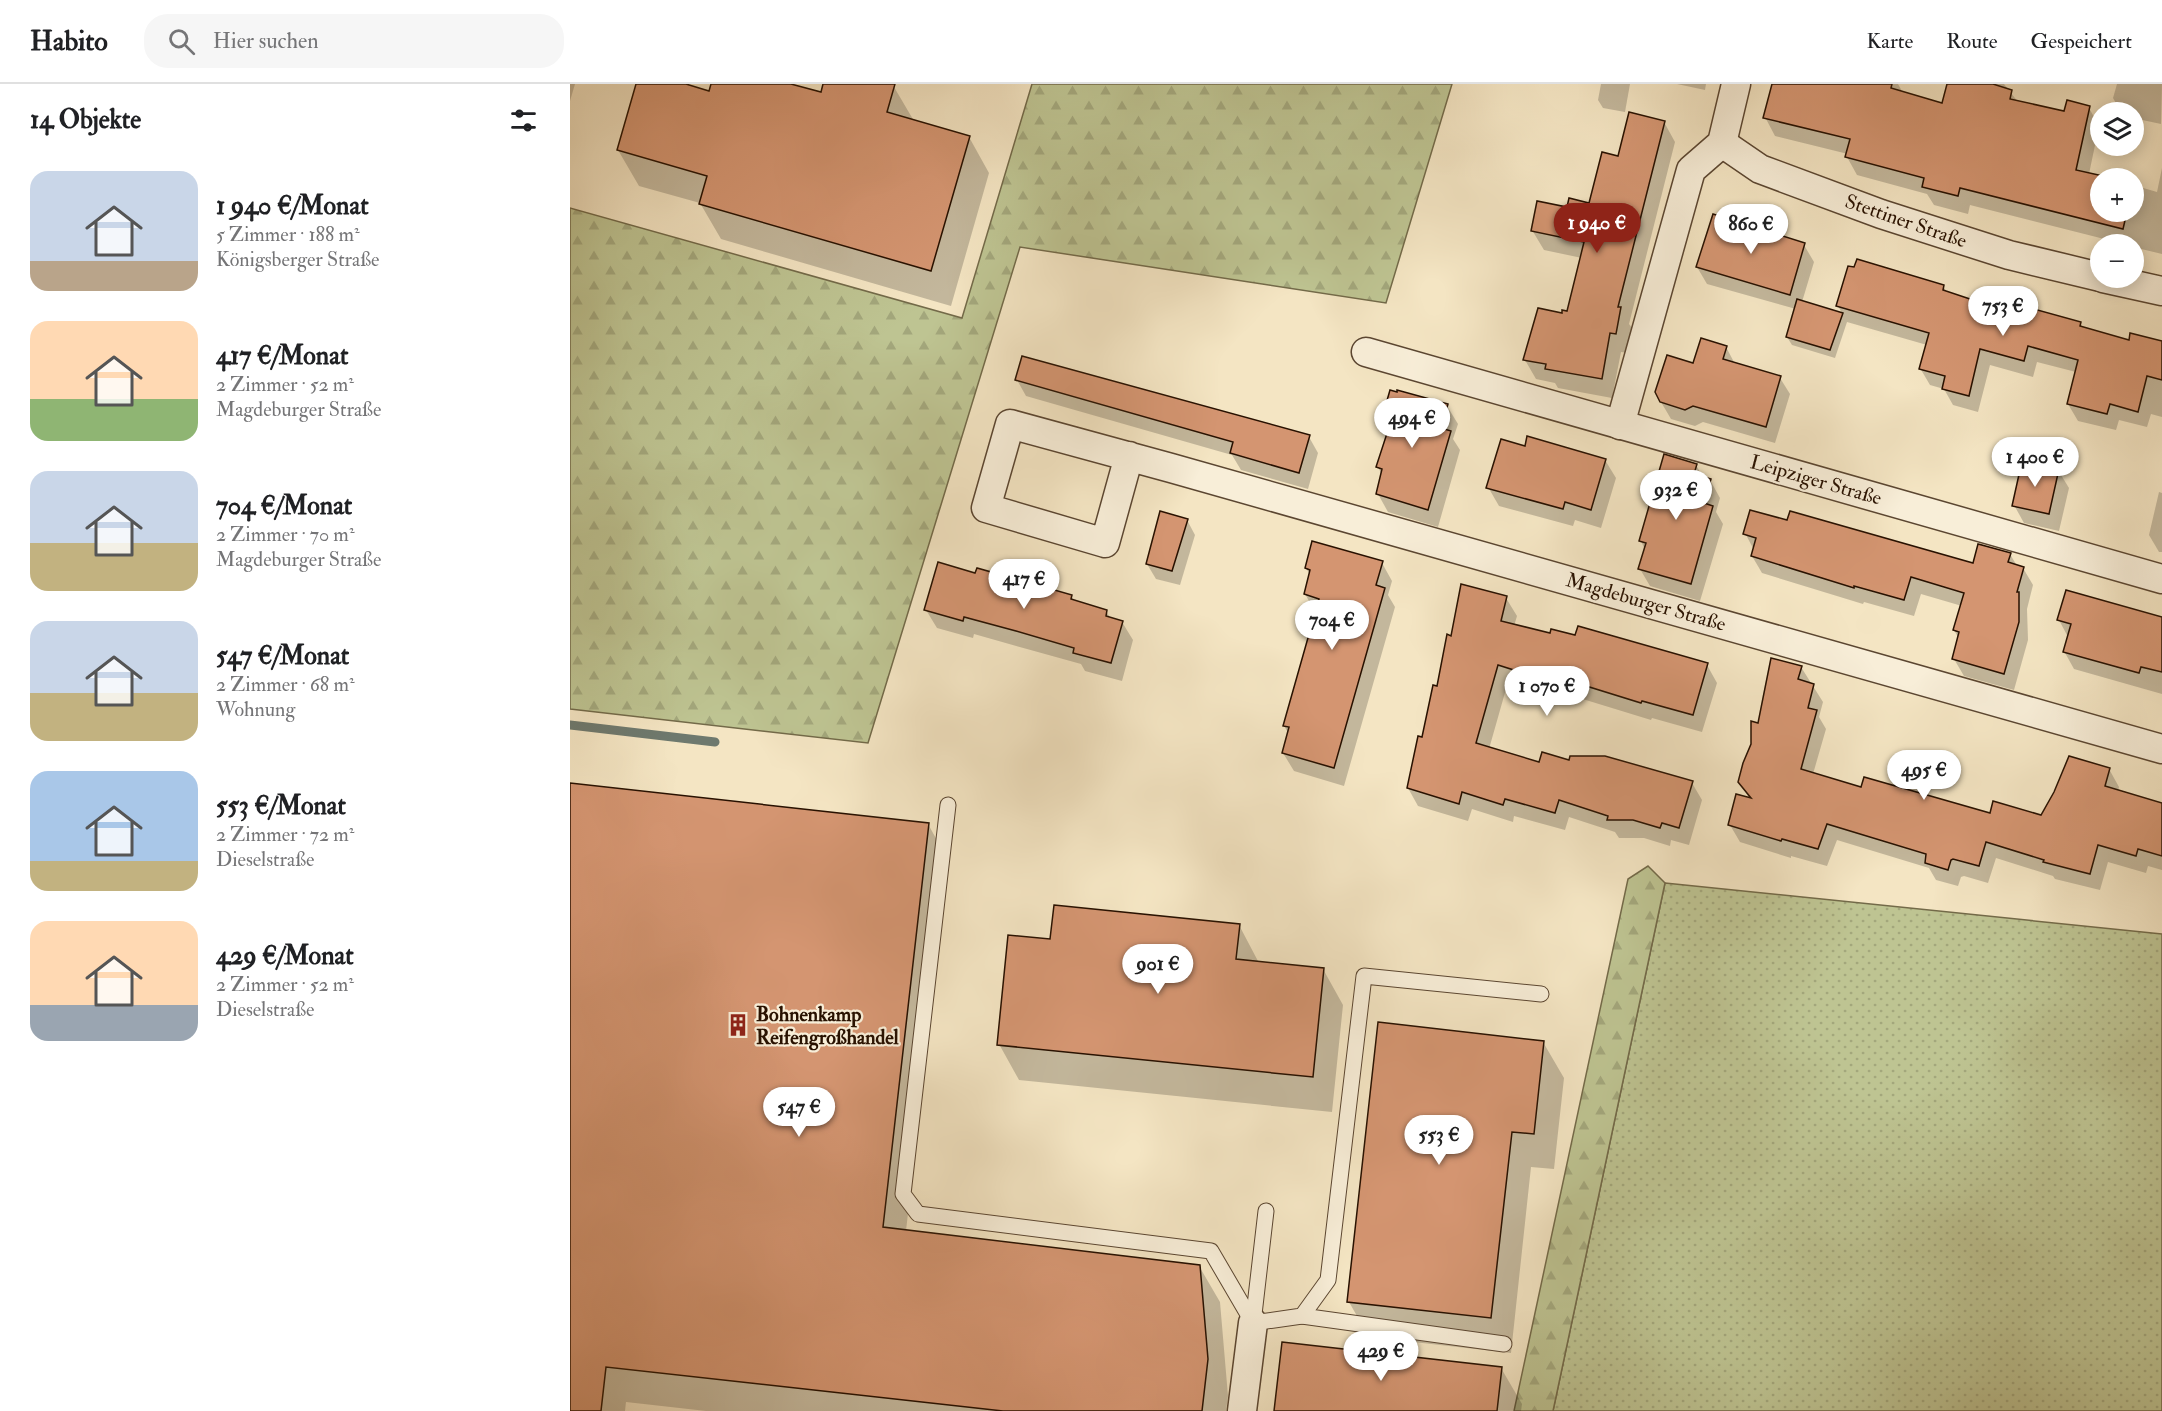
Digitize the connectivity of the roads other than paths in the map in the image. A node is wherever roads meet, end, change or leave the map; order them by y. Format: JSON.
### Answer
{"nodes":[{"id":1,"x":1736,"y":84,"type":"edge"},
{"id":2,"x":1722,"y":143,"type":"junction"},
{"id":3,"x":2090,"y":274,"type":"edge"},
{"id":4,"x":2144,"y":287,"type":"edge"},
{"id":5,"x":2162,"y":291,"type":"edge"},
{"id":6,"x":1366,"y":352,"type":"dead end"},
{"id":7,"x":1620,"y":425,"type":"junction"},
{"id":8,"x":1129,"y":456,"type":"junction"},
{"id":9,"x":2162,"y":579,"type":"edge"},
{"id":10,"x":2162,"y":749,"type":"edge"},
{"id":11,"x":948,"y":805,"type":"dead end"},
{"id":12,"x":1541,"y":994,"type":"dead end"},
{"id":13,"x":1266,"y":1211,"type":"dead end"},
{"id":14,"x":1302,"y":1316,"type":"junction"},
{"id":15,"x":1253,"y":1323,"type":"junction"},
{"id":16,"x":1504,"y":1344,"type":"dead end"},
{"id":17,"x":1242,"y":1411,"type":"edge"}],
"edges":[{"from":1,"to":2,"type":"street"},
{"from":2,"to":3,"type":"street","name":"Stettiner Straße"},
{"from":2,"to":7,"type":"street"},
{"from":4,"to":5,"type":"street","name":"Stettiner Straße"},
{"from":6,"to":7,"type":"street","name":"Leipziger Straße"},
{"from":7,"to":9,"type":"street","name":"Leipziger Straße"},
{"from":8,"to":8,"type":"street","name":"Magdeburger Straße"},
{"from":8,"to":10,"type":"street","name":"Magdeburger Straße"},
{"from":11,"to":15,"type":"lane"},
{"from":12,"to":14,"type":"lane"},
{"from":13,"to":15,"type":"lane"},
{"from":14,"to":15,"type":"lane"},
{"from":14,"to":16,"type":"lane"},
{"from":15,"to":17,"type":"street"}]}
